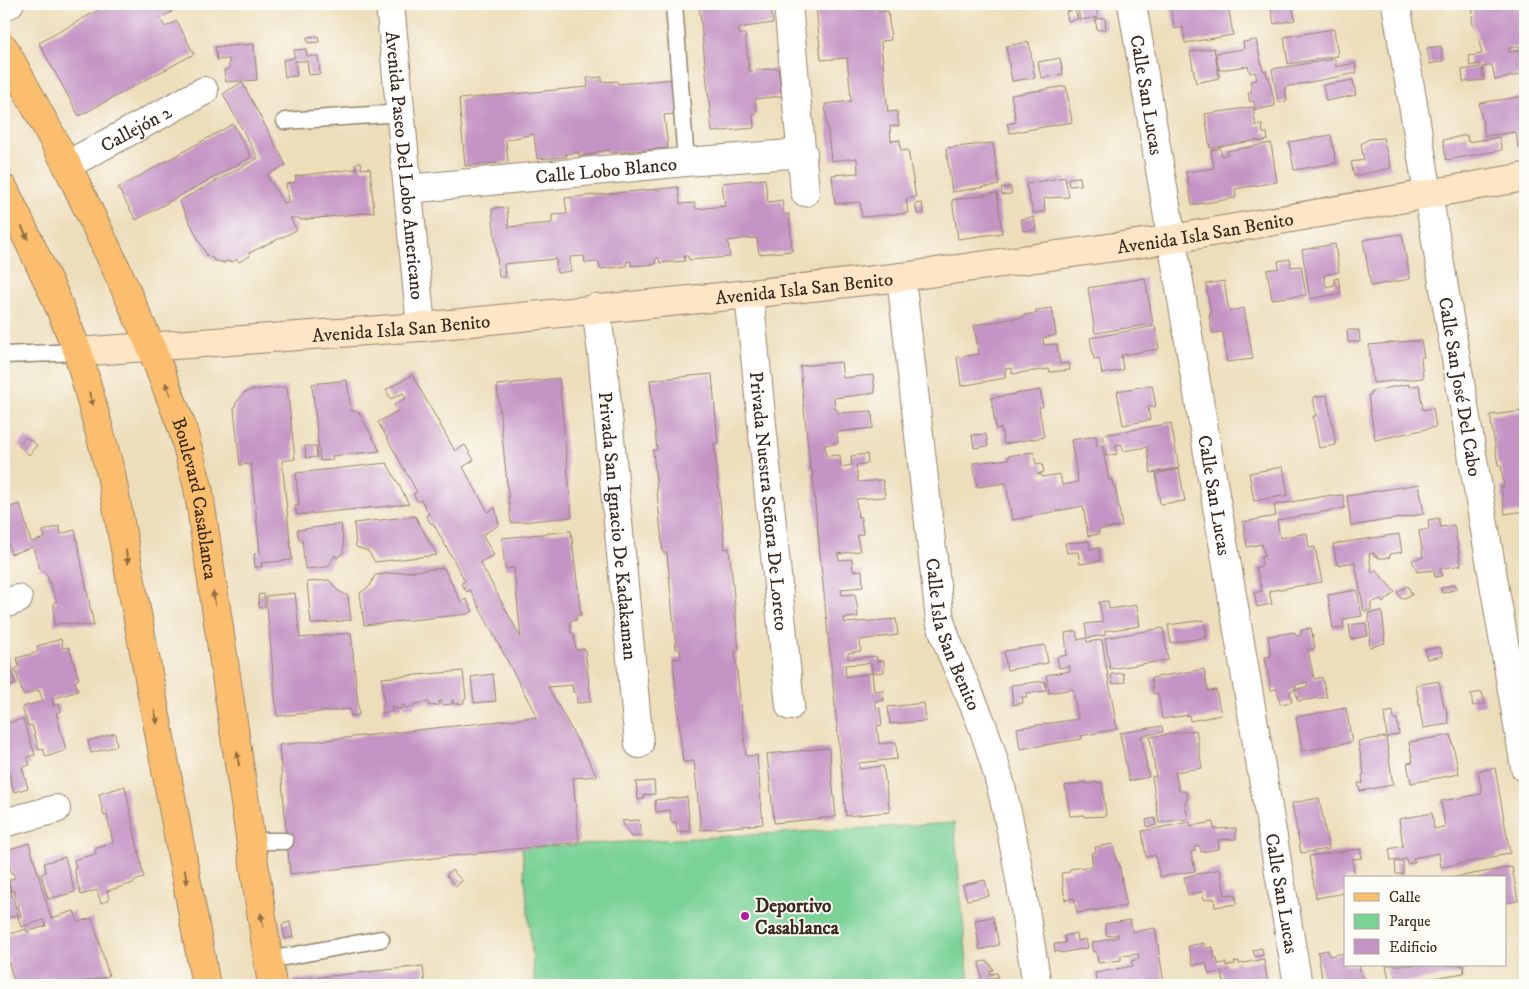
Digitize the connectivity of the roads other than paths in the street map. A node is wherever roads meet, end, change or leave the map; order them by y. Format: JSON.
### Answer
{"nodes":[{"id":1,"x":9,"y":4,"type":"edge"},
{"id":2,"x":390,"y":4,"type":"edge"},
{"id":3,"x":674,"y":4,"type":"edge"},
{"id":4,"x":788,"y":4,"type":"edge"},
{"id":5,"x":1132,"y":4,"type":"edge"},
{"id":6,"x":1396,"y":4,"type":"edge"},
{"id":7,"x":4,"y":7,"type":"edge"},
{"id":8,"x":4,"y":48,"type":"edge"},
{"id":9,"x":204,"y":91,"type":"dead end"},
{"id":10,"x":401,"y":113,"type":"junction"},
{"id":11,"x":285,"y":121,"type":"dead end"},
{"id":12,"x":802,"y":153,"type":"junction"},
{"id":13,"x":686,"y":162,"type":"junction"},
{"id":14,"x":67,"y":165,"type":"junction"},
{"id":15,"x":1525,"y":178,"type":"edge"},
{"id":16,"x":4,"y":189,"type":"edge"},
{"id":17,"x":408,"y":189,"type":"junction"},
{"id":18,"x":805,"y":192,"type":"dead end"},
{"id":19,"x":1428,"y":194,"type":"junction"},
{"id":20,"x":1172,"y":239,"type":"junction"},
{"id":21,"x":901,"y":277,"type":"junction"},
{"id":22,"x":749,"y":294,"type":"junction"},
{"id":23,"x":596,"y":308,"type":"junction"},
{"id":24,"x":421,"y":327,"type":"junction"},
{"id":25,"x":151,"y":347,"type":"junction"},
{"id":26,"x":78,"y":352,"type":"junction"},
{"id":27,"x":4,"y":355,"type":"edge"},
{"id":28,"x":790,"y":706,"type":"dead end"},
{"id":29,"x":639,"y":744,"type":"dead end"},
{"id":30,"x":1525,"y":767,"type":"edge"},
{"id":31,"x":56,"y":809,"type":"dead end"},
{"id":32,"x":4,"y":824,"type":"edge"},
{"id":33,"x":251,"y":841,"type":"junction"},
{"id":34,"x":285,"y":841,"type":"dead end"},
{"id":35,"x":381,"y":939,"type":"dead end"},
{"id":36,"x":270,"y":973,"type":"edge"},
{"id":37,"x":206,"y":985,"type":"edge"},
{"id":38,"x":1037,"y":985,"type":"edge"},
{"id":39,"x":1298,"y":985,"type":"edge"}],
"edges":[{"from":1,"to":7,"type":"street"},
{"from":2,"to":10,"type":"street","name":"Avenida Paseo Del Lobo Americano"},
{"from":3,"to":13,"type":"lane"},
{"from":4,"to":12,"type":"street"},
{"from":5,"to":20,"type":"street","name":"Calle San Lucas"},
{"from":6,"to":19,"type":"street","name":"Calle San José Del Cabo"},
{"from":8,"to":14,"type":"main road","name":"Boulevard Casablanca"},
{"from":9,"to":14,"type":"street","name":"Callejón 2"},
{"from":10,"to":11,"type":"lane"},
{"from":10,"to":17,"type":"street","name":"Avenida Paseo Del Lobo Americano"},
{"from":12,"to":13,"type":"street","name":"Calle Lobo Blanco"},
{"from":12,"to":18,"type":"street"},
{"from":13,"to":17,"type":"street","name":"Calle Lobo Blanco"},
{"from":14,"to":25,"type":"main road","name":"Boulevard Casablanca"},
{"from":15,"to":19,"type":"main road","name":"Avenida Isla San Benito"},
{"from":16,"to":26,"type":"main road","one_way":true},
{"from":17,"to":24,"type":"street","name":"Avenida Paseo Del Lobo Americano"},
{"from":19,"to":20,"type":"main road","name":"Avenida Isla San Benito"},
{"from":19,"to":30,"type":"street","name":"Calle San José Del Cabo"},
{"from":20,"to":21,"type":"main road","name":"Avenida Isla San Benito"},
{"from":20,"to":39,"type":"street","name":"Calle San Lucas"},
{"from":21,"to":22,"type":"main road","name":"Avenida Isla San Benito"},
{"from":21,"to":38,"type":"street","name":"Calle Isla San Benito"},
{"from":22,"to":23,"type":"main road","name":"Avenida Isla San Benito"},
{"from":22,"to":28,"type":"street","name":"Privada Nuestra Señora De Loreto"},
{"from":23,"to":24,"type":"main road","name":"Avenida Isla San Benito"},
{"from":23,"to":29,"type":"street","name":"Privada San Ignacio De Kadakaman"},
{"from":24,"to":25,"type":"main road","name":"Avenida Isla San Benito"},
{"from":25,"to":26,"type":"main road","name":"Avenida Isla San Benito"},
{"from":33,"to":25,"type":"main road","name":"Boulevard Casablanca","one_way":true},
{"from":26,"to":27,"type":"lane"},
{"from":26,"to":37,"type":"main road","one_way":true},
{"from":31,"to":32,"type":"street"},
{"from":33,"to":34,"type":"lane"},
{"from":36,"to":33,"type":"main road","name":"Boulevard Casablanca","one_way":true},
{"from":35,"to":36,"type":"lane"}]}
